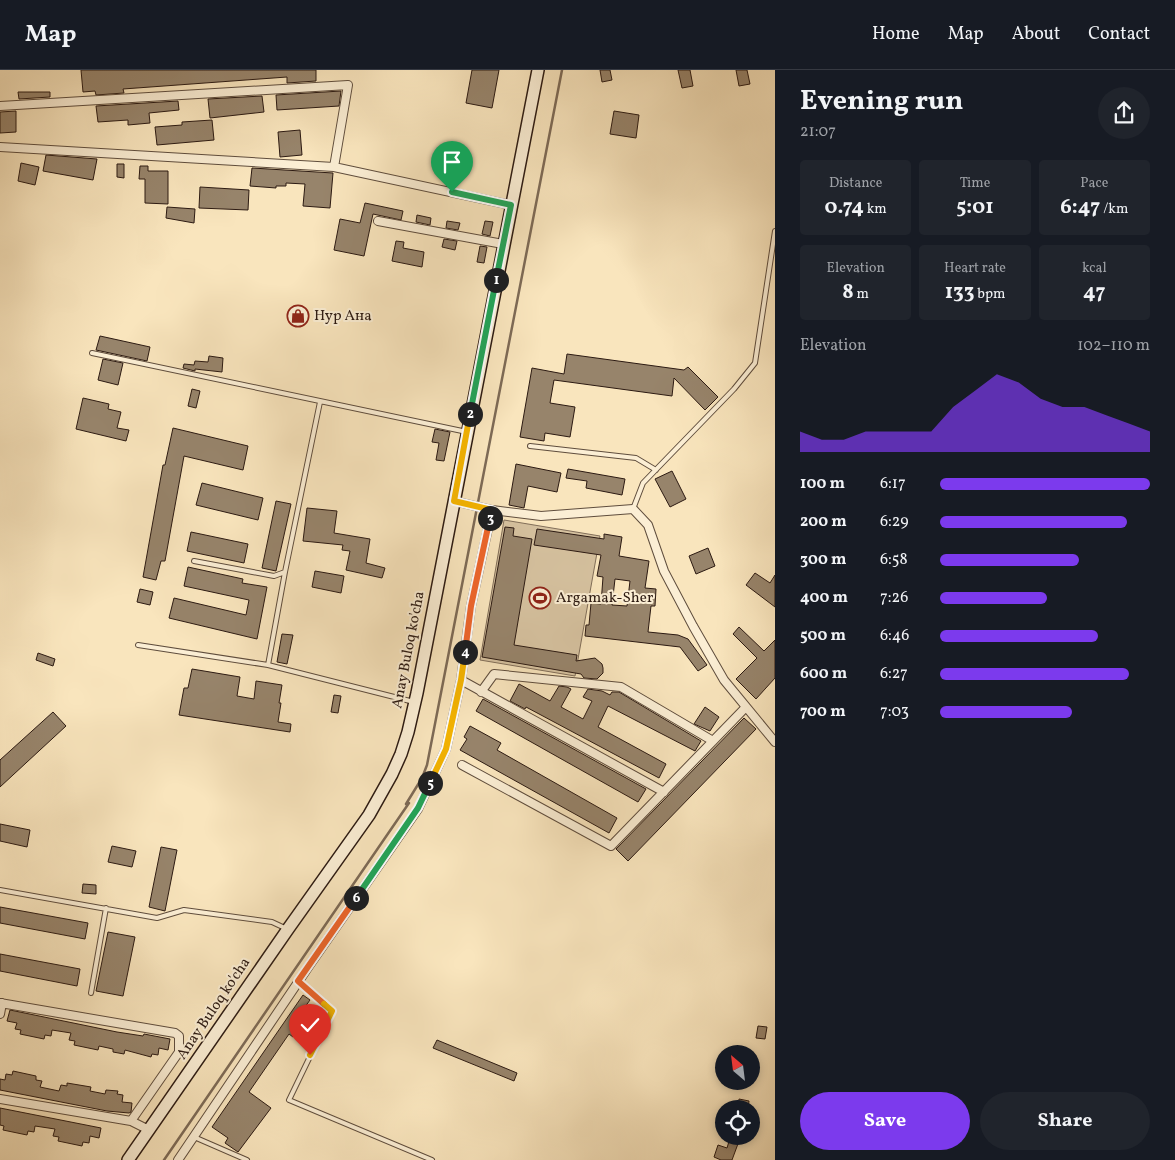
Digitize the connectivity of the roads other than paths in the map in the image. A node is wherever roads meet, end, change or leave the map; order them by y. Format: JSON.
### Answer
{"nodes":[{"id":1,"x":538,"y":70,"type":"edge"},
{"id":2,"x":0,"y":106,"type":"edge"},
{"id":3,"x":0,"y":147,"type":"edge"},
{"id":4,"x":334,"y":167,"type":"junction"},
{"id":5,"x":511,"y":205,"type":"junction"},
{"id":6,"x":378,"y":221,"type":"dead end"},
{"id":7,"x":775,"y":231,"type":"edge"},
{"id":8,"x":503,"y":244,"type":"junction"},
{"id":9,"x":92,"y":353,"type":"dead end"},
{"id":10,"x":320,"y":402,"type":"junction"},
{"id":11,"x":467,"y":432,"type":"junction"},
{"id":12,"x":530,"y":446,"type":"dead end"},
{"id":13,"x":656,"y":470,"type":"junction"},
{"id":14,"x":454,"y":501,"type":"junction"},
{"id":15,"x":633,"y":509,"type":"junction"},
{"id":16,"x":492,"y":510,"type":"junction"},
{"id":17,"x":194,"y":561,"type":"dead end"},
{"id":18,"x":285,"y":572,"type":"junction"},
{"id":19,"x":138,"y":645,"type":"dead end"},
{"id":20,"x":268,"y":665,"type":"junction"},
{"id":21,"x":461,"y":680,"type":"junction"},
{"id":22,"x":481,"y":692,"type":"junction"},
{"id":23,"x":415,"y":702,"type":"junction"},
{"id":24,"x":746,"y":707,"type":"junction"},
{"id":25,"x":773,"y":737,"type":"edge"},
{"id":26,"x":713,"y":741,"type":"junction"},
{"id":27,"x":462,"y":765,"type":"dead end"},
{"id":28,"x":664,"y":792,"type":"junction"},
{"id":29,"x":0,"y":890,"type":"edge"},
{"id":30,"x":106,"y":908,"type":"junction"},
{"id":31,"x":288,"y":929,"type":"junction"},
{"id":32,"x":298,"y":981,"type":"junction"},
{"id":33,"x":90,"y":993,"type":"dead end"},
{"id":34,"x":1,"y":1003,"type":"edge"},
{"id":35,"x":0,"y":1014,"type":"edge"},
{"id":36,"x":0,"y":1098,"type":"edge"},
{"id":37,"x":130,"y":1121,"type":"junction"},
{"id":38,"x":149,"y":1130,"type":"junction"},
{"id":39,"x":194,"y":1137,"type":"junction"},
{"id":40,"x":128,"y":1160,"type":"edge"},
{"id":41,"x":178,"y":1160,"type":"edge"},
{"id":42,"x":247,"y":1160,"type":"edge"},
{"id":43,"x":432,"y":1160,"type":"edge"}],
"edges":[{"from":1,"to":5,"type":"main road","name":"Anay Buloq ko'cha"},
{"from":2,"to":4,"type":"street"},
{"from":3,"to":4,"type":"street"},
{"from":4,"to":5,"type":"street"},
{"from":5,"to":8,"type":"main road","name":"Anay Buloq ko'cha"},
{"from":6,"to":8,"type":"street"},
{"from":7,"to":13,"type":"lane"},
{"from":8,"to":11,"type":"main road","name":"Anay Buloq ko'cha"},
{"from":9,"to":10,"type":"lane"},
{"from":10,"to":11,"type":"lane"},
{"from":10,"to":18,"type":"lane"},
{"from":11,"to":14,"type":"main road","name":"Anay Buloq ko'cha"},
{"from":12,"to":13,"type":"lane"},
{"from":13,"to":15,"type":"lane"},
{"from":14,"to":16,"type":"street"},
{"from":14,"to":23,"type":"main road","name":"Anay Buloq ko'cha"},
{"from":15,"to":16,"type":"street"},
{"from":15,"to":24,"type":"street"},
{"from":16,"to":21,"type":"street"},
{"from":17,"to":18,"type":"lane"},
{"from":18,"to":20,"type":"lane"},
{"from":19,"to":20,"type":"lane"},
{"from":20,"to":23,"type":"lane"},
{"from":21,"to":22,"type":"street"},
{"from":21,"to":32,"type":"street"},
{"from":22,"to":26,"type":"street"},
{"from":22,"to":28,"type":"street"},
{"from":23,"to":31,"type":"main road","name":"Anay Buloq ko'cha"},
{"from":24,"to":25,"type":"street"},
{"from":24,"to":26,"type":"street"},
{"from":26,"to":28,"type":"street"},
{"from":27,"to":28,"type":"street"},
{"from":29,"to":30,"type":"lane"},
{"from":30,"to":31,"type":"lane"},
{"from":30,"to":33,"type":"lane"},
{"from":31,"to":38,"type":"main road","name":"Anay Buloq ko'cha"},
{"from":32,"to":39,"type":"street"},
{"from":32,"to":43,"type":"lane"},
{"from":34,"to":35,"type":"street"},
{"from":34,"to":37,"type":"street"},
{"from":36,"to":37,"type":"street"},
{"from":37,"to":38,"type":"street"},
{"from":38,"to":40,"type":"main road","name":"Anay Buloq ko'cha"},
{"from":39,"to":41,"type":"street"},
{"from":39,"to":42,"type":"lane"}]}
